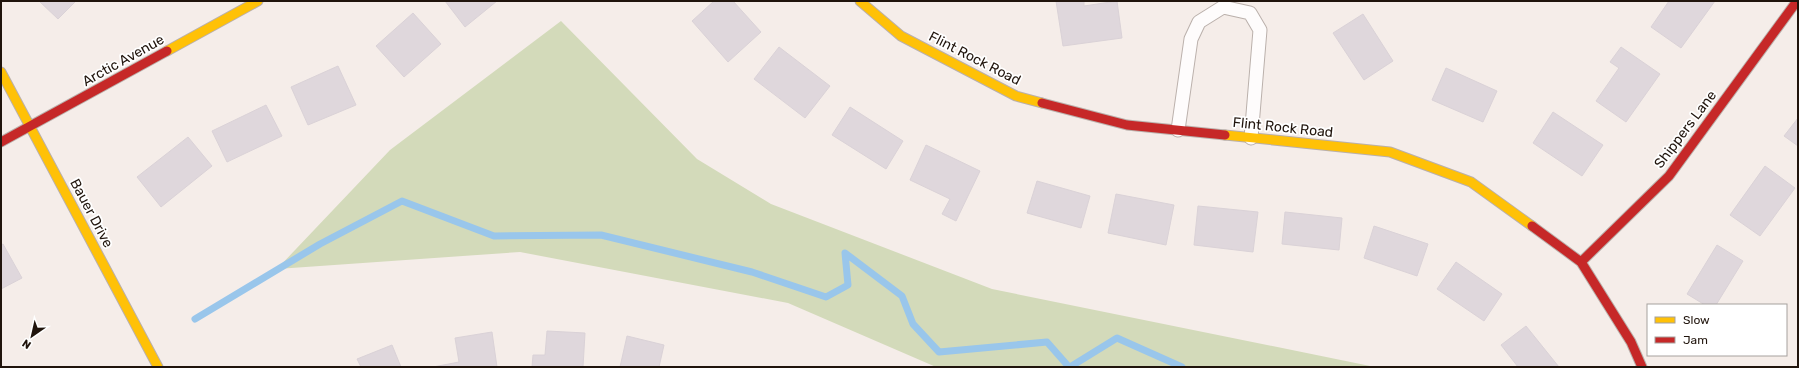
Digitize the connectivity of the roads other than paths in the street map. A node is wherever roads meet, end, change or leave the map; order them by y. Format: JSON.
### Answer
{"nodes":[{"id":1,"x":258,"y":1,"type":"edge"},
{"id":2,"x":860,"y":1,"type":"edge"},
{"id":3,"x":1797,"y":1,"type":"edge"},
{"id":4,"x":1,"y":72,"type":"edge"},
{"id":5,"x":31,"y":126,"type":"junction"},
{"id":6,"x":1178,"y":130,"type":"junction"},
{"id":7,"x":1251,"y":138,"type":"junction"},
{"id":8,"x":1,"y":142,"type":"edge"},
{"id":9,"x":1581,"y":262,"type":"junction"},
{"id":10,"x":158,"y":367,"type":"edge"},
{"id":11,"x":1642,"y":367,"type":"edge"}],
"edges":[{"from":1,"to":5,"type":"street","name":"Arctic Avenue"},
{"from":2,"to":6,"type":"street","name":"Flint Rock Road"},
{"from":3,"to":9,"type":"street","name":"Shippers Lane"},
{"from":4,"to":5,"type":"street","name":"Bauer Drive"},
{"from":5,"to":8,"type":"street","name":"Arctic Avenue"},
{"from":5,"to":10,"type":"street","name":"Bauer Drive"},
{"from":6,"to":7,"type":"street","name":"Flint Rock Road"},
{"from":6,"to":7,"type":"lane"},
{"from":7,"to":9,"type":"street","name":"Flint Rock Road"},
{"from":9,"to":11,"type":"street","name":"Flint Rock Road"}]}
